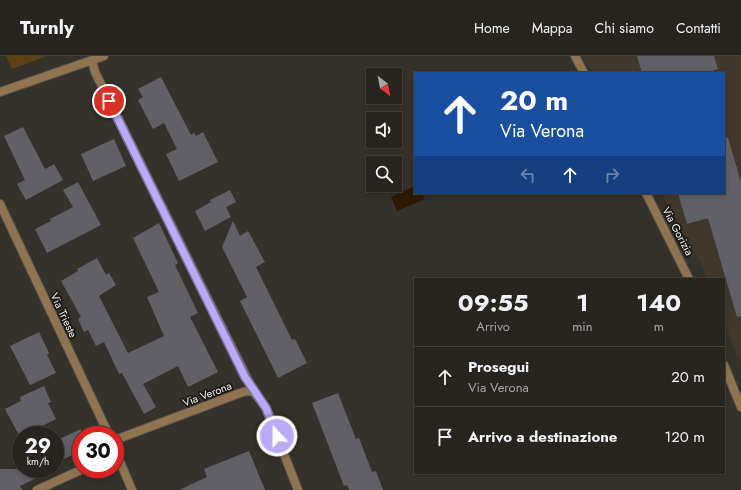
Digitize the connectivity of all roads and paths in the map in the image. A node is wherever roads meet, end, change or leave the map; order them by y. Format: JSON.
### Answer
{"nodes":[{"id":1,"x":104,"y":56,"type":"edge"},
{"id":2,"x":575,"y":56,"type":"edge"},
{"id":3,"x":92,"y":60,"type":"junction"},
{"id":4,"x":583,"y":72,"type":"edge"},
{"id":5,"x":0,"y":92,"type":"edge"},
{"id":6,"x":646,"y":194,"type":"edge"},
{"id":7,"x":0,"y":204,"type":"edge"},
{"id":8,"x":688,"y":278,"type":"edge"},
{"id":9,"x":725,"y":367,"type":"edge"},
{"id":10,"x":254,"y":392,"type":"junction"},
{"id":11,"x":741,"y":407,"type":"edge"},
{"id":12,"x":105,"y":426,"type":"edge"},
{"id":13,"x":124,"y":437,"type":"edge"},
{"id":14,"x":124,"y":472,"type":"edge"},
{"id":15,"x":72,"y":474,"type":"edge"},
{"id":16,"x":37,"y":490,"type":"edge"},
{"id":17,"x":132,"y":490,"type":"edge"},
{"id":18,"x":298,"y":490,"type":"edge"}],
"edges":[{"from":1,"to":3,"type":"street"},
{"from":2,"to":4,"type":"street"},
{"from":3,"to":5,"type":"street"},
{"from":3,"to":10,"type":"street","name":"Via Verona"},
{"from":6,"to":8,"type":"street","name":"Via Gorizia"},
{"from":7,"to":12,"type":"street","name":"Via Trieste"},
{"from":9,"to":11,"type":"street"},
{"from":10,"to":13,"type":"street","name":"Via Verona"},
{"from":10,"to":18,"type":"street"},
{"from":14,"to":17,"type":"street"},
{"from":15,"to":16,"type":"street"}]}
